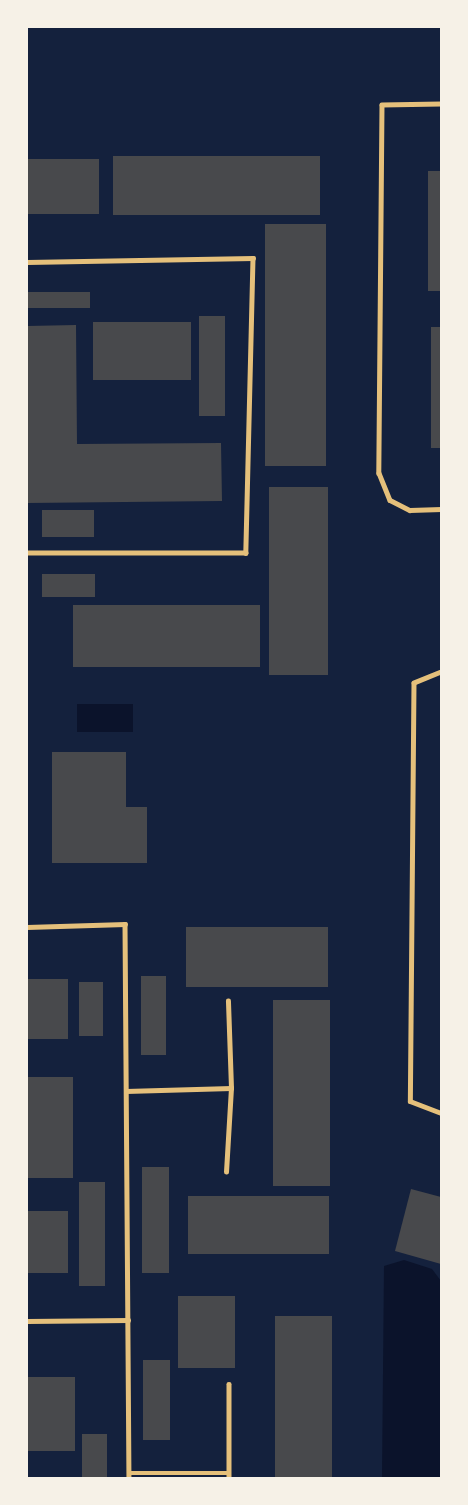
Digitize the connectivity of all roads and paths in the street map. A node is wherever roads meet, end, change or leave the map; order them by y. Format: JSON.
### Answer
{"nodes":[{"id":1,"x":441,"y":104,"type":"edge"},
{"id":2,"x":27,"y":262,"type":"edge"},
{"id":3,"x":441,"y":509,"type":"edge"},
{"id":4,"x":27,"y":553,"type":"edge"},
{"id":5,"x":441,"y":672,"type":"edge"},
{"id":6,"x":27,"y":927,"type":"edge"},
{"id":7,"x":228,"y":1001,"type":"dead end"},
{"id":8,"x":231,"y":1088,"type":"junction"},
{"id":9,"x":126,"y":1091,"type":"junction"},
{"id":10,"x":441,"y":1113,"type":"edge"},
{"id":11,"x":226,"y":1172,"type":"dead end"},
{"id":12,"x":128,"y":1320,"type":"junction"},
{"id":13,"x":27,"y":1321,"type":"edge"},
{"id":14,"x":229,"y":1384,"type":"dead end"},
{"id":15,"x":129,"y":1475,"type":"edge"},
{"id":16,"x":229,"y":1475,"type":"edge"}],
"edges":[{"from":1,"to":3,"type":"lane"},
{"from":2,"to":4,"type":"lane"},
{"from":5,"to":10,"type":"lane"},
{"from":6,"to":9,"type":"lane"},
{"from":7,"to":8,"type":"lane"},
{"from":8,"to":9,"type":"lane"},
{"from":8,"to":11,"type":"lane"},
{"from":9,"to":12,"type":"lane"},
{"from":12,"to":13,"type":"lane"},
{"from":12,"to":15,"type":"lane"},
{"from":14,"to":16,"type":"lane"},
{"from":15,"to":16,"type":"lane"}]}
